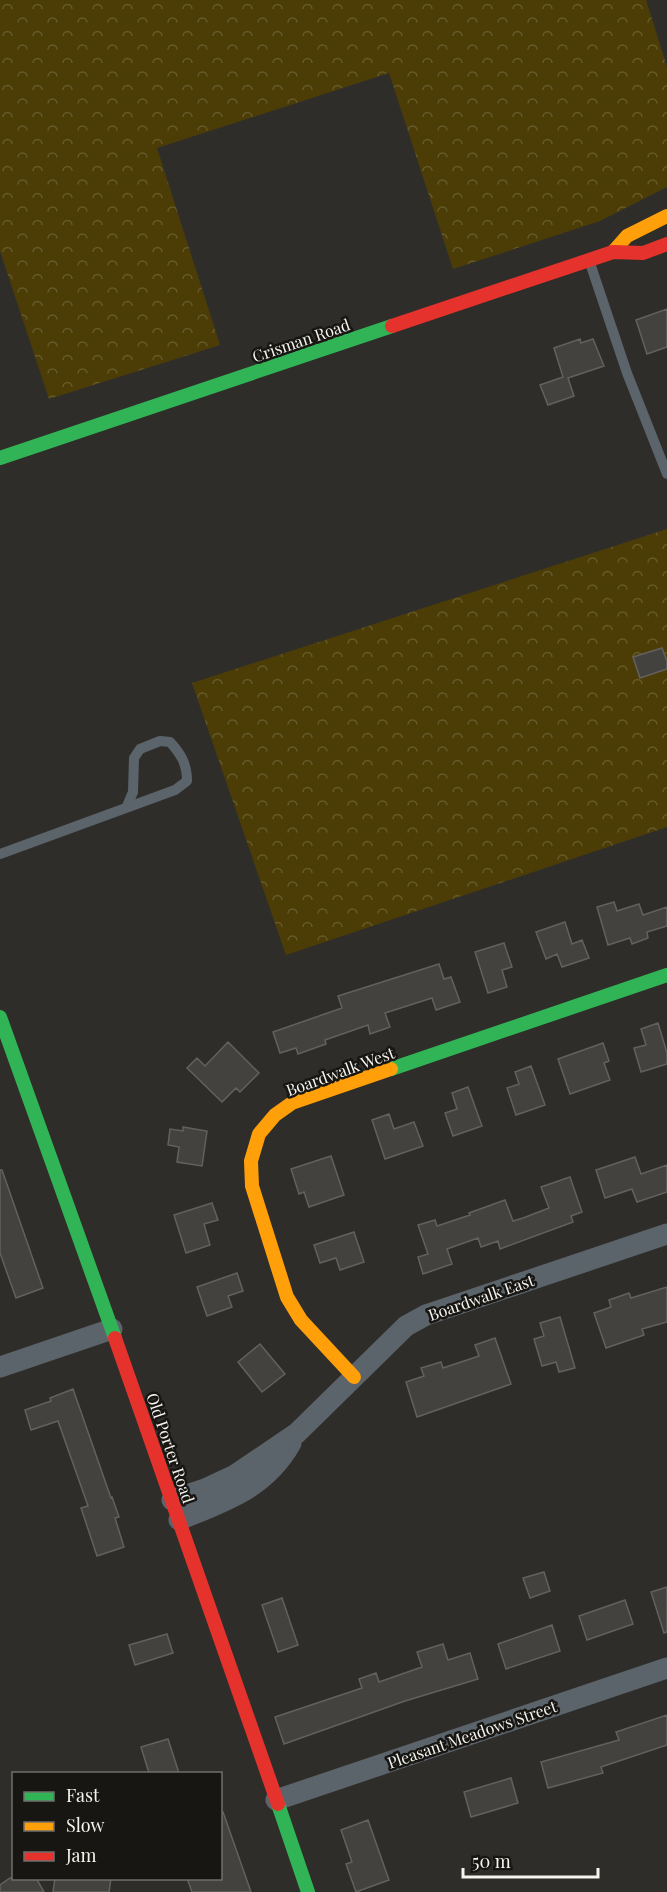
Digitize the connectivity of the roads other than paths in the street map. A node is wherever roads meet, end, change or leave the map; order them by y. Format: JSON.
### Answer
{"nodes":[{"id":1,"x":667,"y":216,"type":"edge"},
{"id":2,"x":667,"y":244,"type":"edge"},
{"id":3,"x":613,"y":252,"type":"junction"},
{"id":4,"x":589,"y":260,"type":"junction"},
{"id":5,"x":0,"y":458,"type":"edge"},
{"id":6,"x":667,"y":474,"type":"edge"},
{"id":7,"x":127,"y":806,"type":"junction"},
{"id":8,"x":0,"y":854,"type":"edge"},
{"id":9,"x":667,"y":975,"type":"edge"},
{"id":10,"x":0,"y":1017,"type":"edge"},
{"id":11,"x":667,"y":1234,"type":"edge"},
{"id":12,"x":112,"y":1329,"type":"junction"},
{"id":13,"x":0,"y":1366,"type":"edge"},
{"id":14,"x":354,"y":1377,"type":"junction"},
{"id":15,"x":175,"y":1510,"type":"junction"},
{"id":16,"x":667,"y":1668,"type":"edge"},
{"id":17,"x":276,"y":1800,"type":"junction"},
{"id":18,"x":308,"y":1892,"type":"edge"}],
"edges":[{"from":1,"to":3,"type":"street","name":"Crisman Road"},
{"from":2,"to":3,"type":"street","name":"Crisman Road"},
{"from":3,"to":4,"type":"street","name":"Crisman Road"},
{"from":4,"to":5,"type":"street","name":"Crisman Road"},
{"from":4,"to":6,"type":"lane"},
{"from":7,"to":7,"type":"lane"},
{"from":7,"to":8,"type":"lane"},
{"from":9,"to":14,"type":"street","name":"Boardwalk West"},
{"from":10,"to":12,"type":"street","name":"Old Porter Road"},
{"from":11,"to":14,"type":"street","name":"Boardwalk East"},
{"from":12,"to":13,"type":"street"},
{"from":12,"to":15,"type":"street","name":"Old Porter Road"},
{"from":14,"to":15,"type":"street","name":"Boardwalk East"},
{"from":15,"to":17,"type":"street","name":"Old Porter Road"},
{"from":16,"to":17,"type":"street","name":"Pleasant Meadows Street"},
{"from":17,"to":18,"type":"street","name":"Old Porter Road"}]}
